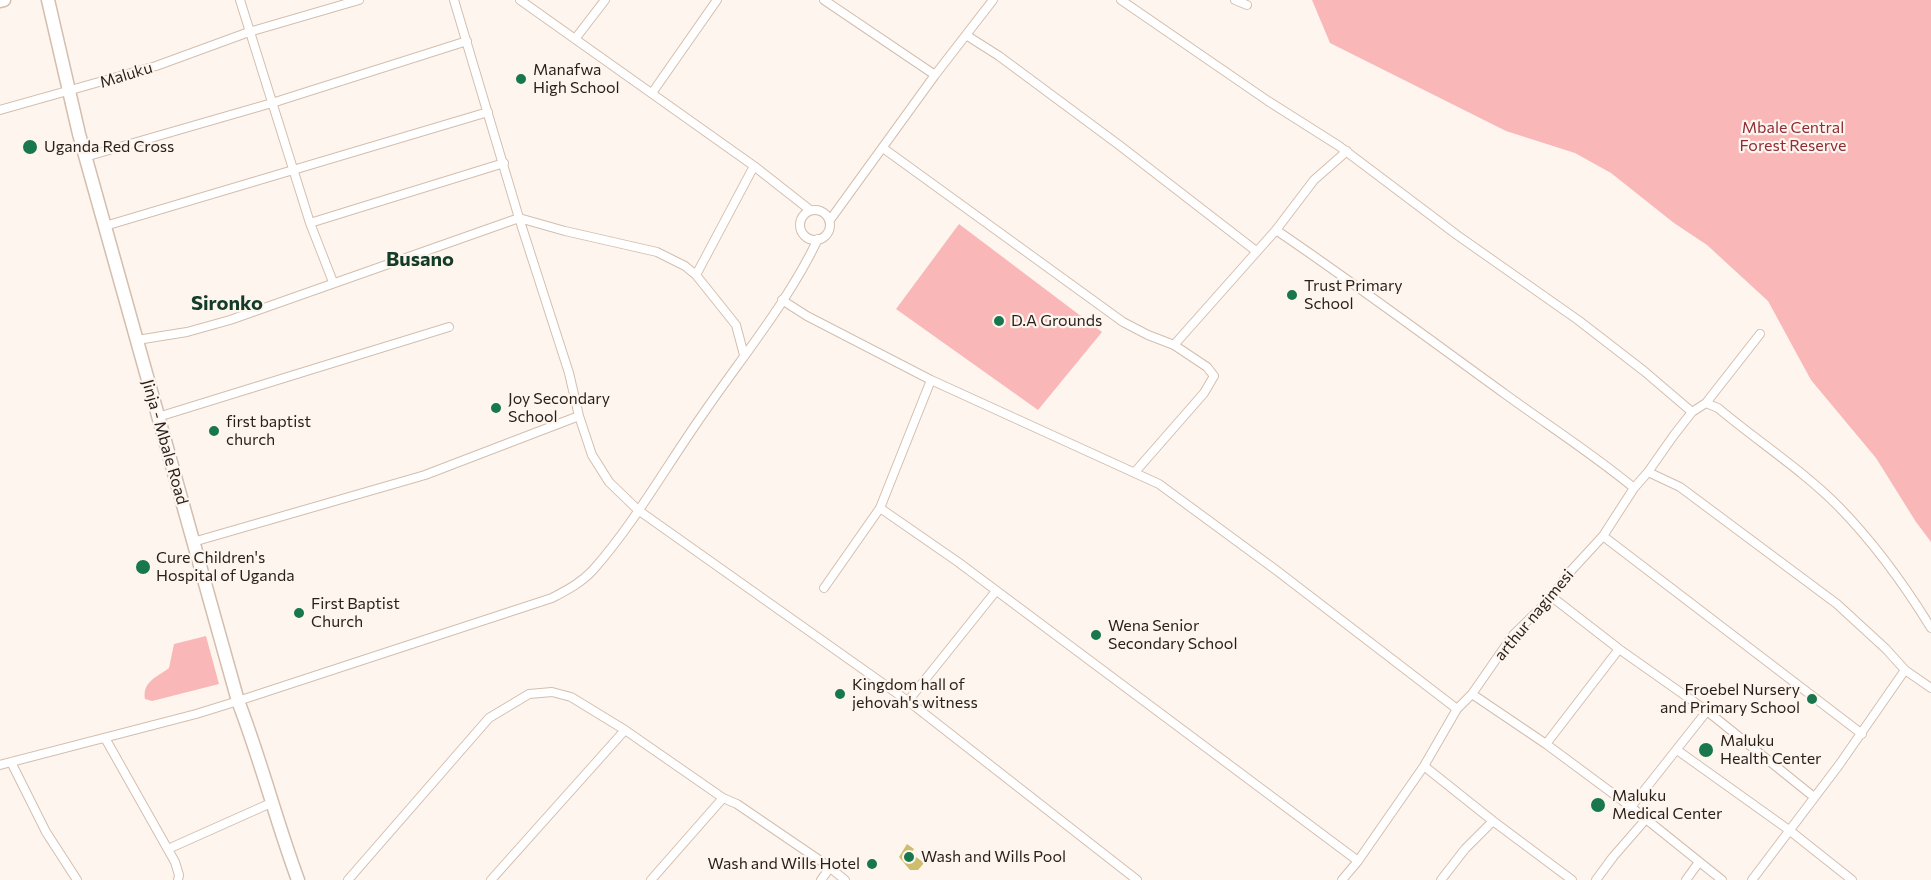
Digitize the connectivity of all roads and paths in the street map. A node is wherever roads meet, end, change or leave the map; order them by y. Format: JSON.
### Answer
{"nodes":[{"id":1,"x":48,"y":0,"type":"edge"},
{"id":2,"x":240,"y":0,"type":"edge"},
{"id":3,"x":359,"y":0,"type":"edge"},
{"id":4,"x":453,"y":0,"type":"edge"},
{"id":5,"x":520,"y":0,"type":"edge"},
{"id":6,"x":605,"y":0,"type":"edge"},
{"id":7,"x":717,"y":0,"type":"edge"},
{"id":8,"x":824,"y":0,"type":"edge"},
{"id":9,"x":993,"y":0,"type":"edge"},
{"id":10,"x":1121,"y":0,"type":"edge"},
{"id":11,"x":1235,"y":0,"type":"edge"},
{"id":12,"x":1247,"y":5,"type":"dead end"},
{"id":13,"x":249,"y":33,"type":"junction"},
{"id":14,"x":966,"y":35,"type":"junction"},
{"id":15,"x":575,"y":39,"type":"junction"},
{"id":16,"x":467,"y":41,"type":"junction"},
{"id":17,"x":935,"y":75,"type":"junction"},
{"id":18,"x":69,"y":91,"type":"junction"},
{"id":19,"x":652,"y":93,"type":"junction"},
{"id":20,"x":272,"y":103,"type":"junction"},
{"id":21,"x":0,"y":110,"type":"edge"},
{"id":22,"x":488,"y":112,"type":"junction"},
{"id":23,"x":884,"y":148,"type":"junction"},
{"id":24,"x":1347,"y":151,"type":"junction"},
{"id":25,"x":86,"y":157,"type":"junction"},
{"id":26,"x":504,"y":164,"type":"junction"},
{"id":27,"x":754,"y":166,"type":"junction"},
{"id":28,"x":293,"y":169,"type":"junction"},
{"id":29,"x":810,"y":210,"type":"junction"},
{"id":30,"x":519,"y":218,"type":"junction"},
{"id":31,"x":830,"y":220,"type":"junction"},
{"id":32,"x":310,"y":223,"type":"junction"},
{"id":33,"x":105,"y":226,"type":"junction"},
{"id":34,"x":1276,"y":230,"type":"junction"},
{"id":35,"x":818,"y":239,"type":"junction"},
{"id":36,"x":1256,"y":251,"type":"junction"},
{"id":37,"x":696,"y":275,"type":"junction"},
{"id":38,"x":333,"y":282,"type":"junction"},
{"id":39,"x":782,"y":300,"type":"junction"},
{"id":40,"x":449,"y":327,"type":"dead end"},
{"id":41,"x":1760,"y":334,"type":"dead end"},
{"id":42,"x":137,"y":340,"type":"junction"},
{"id":43,"x":1174,"y":345,"type":"junction"},
{"id":44,"x":744,"y":355,"type":"junction"},
{"id":45,"x":931,"y":380,"type":"junction"},
{"id":46,"x":1706,"y":404,"type":"junction"},
{"id":47,"x":1692,"y":412,"type":"junction"},
{"id":48,"x":579,"y":416,"type":"junction"},
{"id":49,"x":158,"y":417,"type":"junction"},
{"id":50,"x":1136,"y":472,"type":"junction"},
{"id":51,"x":1648,"y":472,"type":"junction"},
{"id":52,"x":1634,"y":488,"type":"junction"},
{"id":53,"x":880,"y":507,"type":"junction"},
{"id":54,"x":638,"y":510,"type":"junction"},
{"id":55,"x":1604,"y":536,"type":"junction"},
{"id":56,"x":193,"y":542,"type":"junction"},
{"id":57,"x":824,"y":588,"type":"dead end"},
{"id":58,"x":996,"y":591,"type":"junction"},
{"id":59,"x":1552,"y":597,"type":"junction"},
{"id":60,"x":1931,"y":628,"type":"edge"},
{"id":61,"x":1619,"y":649,"type":"junction"},
{"id":62,"x":1905,"y":670,"type":"junction"},
{"id":63,"x":1931,"y":688,"type":"edge"},
{"id":64,"x":1472,"y":694,"type":"junction"},
{"id":65,"x":238,"y":701,"type":"junction"},
{"id":66,"x":908,"y":701,"type":"junction"},
{"id":67,"x":1457,"y":709,"type":"junction"},
{"id":68,"x":1707,"y":711,"type":"junction"},
{"id":69,"x":625,"y":730,"type":"junction"},
{"id":70,"x":1862,"y":734,"type":"junction"},
{"id":71,"x":105,"y":738,"type":"junction"},
{"id":72,"x":1546,"y":744,"type":"junction"},
{"id":73,"x":1677,"y":750,"type":"junction"},
{"id":74,"x":11,"y":762,"type":"junction"},
{"id":75,"x":0,"y":765,"type":"edge"},
{"id":76,"x":1424,"y":766,"type":"junction"},
{"id":77,"x":1814,"y":797,"type":"junction"},
{"id":78,"x":723,"y":798,"type":"junction"},
{"id":79,"x":271,"y":803,"type":"junction"},
{"id":80,"x":1631,"y":807,"type":"junction"},
{"id":81,"x":1646,"y":819,"type":"junction"},
{"id":82,"x":1492,"y":821,"type":"junction"},
{"id":83,"x":1789,"y":830,"type":"junction"},
{"id":84,"x":168,"y":849,"type":"junction"},
{"id":85,"x":1358,"y":861,"type":"junction"},
{"id":86,"x":1699,"y":862,"type":"junction"},
{"id":87,"x":829,"y":868,"type":"junction"},
{"id":88,"x":76,"y":880,"type":"edge"},
{"id":89,"x":178,"y":880,"type":"edge"},
{"id":90,"x":298,"y":880,"type":"edge"},
{"id":91,"x":348,"y":880,"type":"edge"},
{"id":92,"x":491,"y":880,"type":"edge"},
{"id":93,"x":651,"y":880,"type":"edge"},
{"id":94,"x":821,"y":880,"type":"edge"},
{"id":95,"x":844,"y":880,"type":"edge"},
{"id":96,"x":1137,"y":880,"type":"edge"},
{"id":97,"x":1342,"y":880,"type":"edge"},
{"id":98,"x":1441,"y":880,"type":"edge"},
{"id":99,"x":1572,"y":880,"type":"edge"},
{"id":100,"x":1596,"y":880,"type":"edge"},
{"id":101,"x":1686,"y":880,"type":"edge"},
{"id":102,"x":1722,"y":880,"type":"edge"},
{"id":103,"x":1752,"y":880,"type":"edge"},
{"id":104,"x":1852,"y":880,"type":"edge"}],
"edges":[{"from":1,"to":18,"type":"main road","name":"Jinja - Mbale Road"},
{"from":2,"to":13,"type":"street"},
{"from":3,"to":13,"type":"street","name":"Maluku"},
{"from":4,"to":16,"type":"street"},
{"from":5,"to":15,"type":"street"},
{"from":6,"to":15,"type":"street"},
{"from":7,"to":19,"type":"street"},
{"from":8,"to":17,"type":"street"},
{"from":9,"to":14,"type":"street"},
{"from":10,"to":24,"type":"street"},
{"from":11,"to":12,"type":"street"},
{"from":13,"to":18,"type":"street","name":"Maluku"},
{"from":13,"to":20,"type":"street"},
{"from":14,"to":17,"type":"street"},
{"from":14,"to":36,"type":"street"},
{"from":15,"to":19,"type":"street"},
{"from":16,"to":20,"type":"street"},
{"from":16,"to":22,"type":"street"},
{"from":17,"to":23,"type":"street"},
{"from":18,"to":21,"type":"street","name":"Maluku"},
{"from":18,"to":25,"type":"main road","name":"Jinja - Mbale Road"},
{"from":19,"to":27,"type":"street"},
{"from":20,"to":25,"type":"street"},
{"from":20,"to":28,"type":"street"},
{"from":22,"to":26,"type":"street"},
{"from":22,"to":28,"type":"street"},
{"from":23,"to":31,"type":"street"},
{"from":23,"to":43,"type":"street"},
{"from":24,"to":34,"type":"street"},
{"from":24,"to":47,"type":"street"},
{"from":25,"to":33,"type":"main road","name":"Jinja - Mbale Road"},
{"from":26,"to":30,"type":"street"},
{"from":26,"to":32,"type":"street"},
{"from":27,"to":29,"type":"street"},
{"from":27,"to":37,"type":"street"},
{"from":28,"to":32,"type":"street"},
{"from":28,"to":33,"type":"street"},
{"from":29,"to":31,"type":"street"},
{"from":29,"to":35,"type":"street"},
{"from":30,"to":37,"type":"street"},
{"from":30,"to":38,"type":"street"},
{"from":30,"to":48,"type":"street"},
{"from":31,"to":35,"type":"street"},
{"from":32,"to":38,"type":"street"},
{"from":33,"to":42,"type":"main road","name":"Jinja - Mbale Road"},
{"from":34,"to":36,"type":"street"},
{"from":34,"to":52,"type":"street"},
{"from":35,"to":39,"type":"street"},
{"from":36,"to":43,"type":"street"},
{"from":37,"to":44,"type":"street"},
{"from":38,"to":42,"type":"street"},
{"from":39,"to":44,"type":"street"},
{"from":39,"to":45,"type":"street"},
{"from":40,"to":49,"type":"street"},
{"from":41,"to":46,"type":"street"},
{"from":42,"to":49,"type":"main road","name":"Jinja - Mbale Road"},
{"from":43,"to":50,"type":"street"},
{"from":44,"to":54,"type":"street"},
{"from":45,"to":50,"type":"street"},
{"from":45,"to":53,"type":"street"},
{"from":46,"to":47,"type":"street"},
{"from":46,"to":60,"type":"street"},
{"from":47,"to":51,"type":"street","name":"arthur nagimesi"},
{"from":48,"to":54,"type":"street"},
{"from":48,"to":56,"type":"street"},
{"from":49,"to":56,"type":"main road","name":"Jinja - Mbale Road"},
{"from":50,"to":67,"type":"street"},
{"from":51,"to":52,"type":"street","name":"arthur nagimesi"},
{"from":51,"to":62,"type":"street"},
{"from":52,"to":55,"type":"street","name":"arthur nagimesi"},
{"from":53,"to":57,"type":"street"},
{"from":53,"to":58,"type":"street"},
{"from":54,"to":65,"type":"street"},
{"from":54,"to":66,"type":"street"},
{"from":55,"to":59,"type":"street","name":"arthur nagimesi"},
{"from":55,"to":70,"type":"street"},
{"from":56,"to":65,"type":"main road","name":"Jinja - Mbale Road"},
{"from":58,"to":66,"type":"street"},
{"from":58,"to":85,"type":"street"},
{"from":59,"to":61,"type":"street"},
{"from":59,"to":64,"type":"street","name":"arthur nagimesi"},
{"from":61,"to":68,"type":"street"},
{"from":61,"to":72,"type":"street"},
{"from":62,"to":63,"type":"street"},
{"from":62,"to":70,"type":"street"},
{"from":64,"to":67,"type":"street","name":"arthur nagimesi"},
{"from":64,"to":72,"type":"street"},
{"from":65,"to":71,"type":"street"},
{"from":65,"to":79,"type":"main road","name":"Jinja - Mbale Road"},
{"from":66,"to":96,"type":"street"},
{"from":67,"to":76,"type":"street","name":"arthur nagimesi"},
{"from":68,"to":73,"type":"street"},
{"from":68,"to":77,"type":"street"},
{"from":69,"to":78,"type":"street"},
{"from":69,"to":91,"type":"street"},
{"from":69,"to":92,"type":"street"},
{"from":70,"to":77,"type":"street"},
{"from":71,"to":74,"type":"street"},
{"from":71,"to":84,"type":"street"},
{"from":72,"to":80,"type":"street"},
{"from":73,"to":80,"type":"street"},
{"from":73,"to":83,"type":"street"},
{"from":74,"to":75,"type":"street"},
{"from":74,"to":88,"type":"street"},
{"from":76,"to":82,"type":"street"},
{"from":76,"to":85,"type":"street","name":"arthur nagimesi"},
{"from":77,"to":83,"type":"street"},
{"from":78,"to":87,"type":"street"},
{"from":78,"to":93,"type":"street"},
{"from":79,"to":84,"type":"street"},
{"from":79,"to":90,"type":"main road","name":"Jinja - Mbale Road"},
{"from":80,"to":81,"type":"street"},
{"from":81,"to":86,"type":"street"},
{"from":81,"to":100,"type":"street"},
{"from":82,"to":98,"type":"street"},
{"from":82,"to":99,"type":"street"},
{"from":83,"to":103,"type":"street"},
{"from":83,"to":104,"type":"street"},
{"from":84,"to":89,"type":"street"},
{"from":85,"to":97,"type":"street","name":"arthur nagimesi"},
{"from":86,"to":101,"type":"street"},
{"from":86,"to":102,"type":"street"},
{"from":87,"to":94,"type":"street"},
{"from":87,"to":95,"type":"street"}]}
